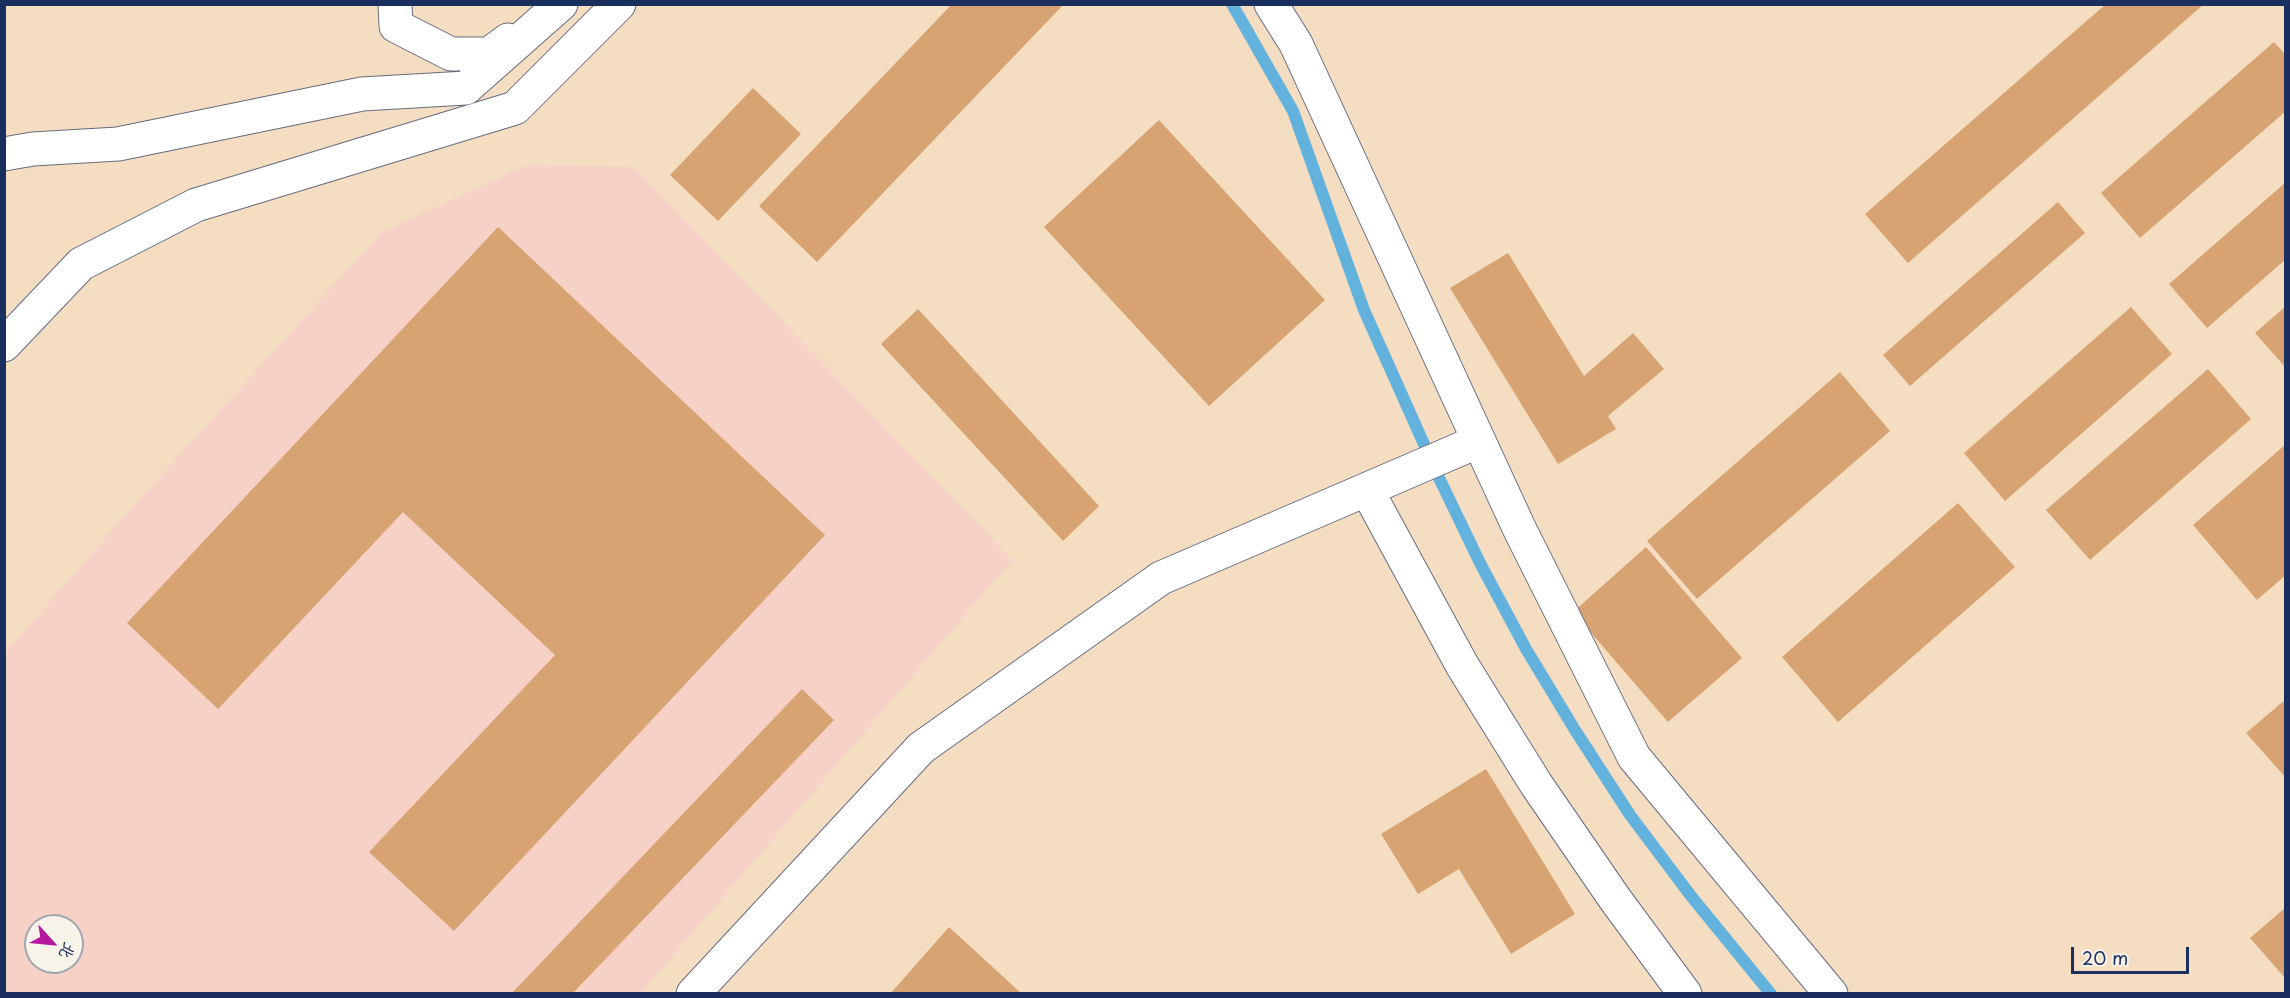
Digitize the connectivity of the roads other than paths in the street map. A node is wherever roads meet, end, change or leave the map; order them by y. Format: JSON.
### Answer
{"nodes":[{"id":1,"x":395,"y":4,"type":"edge"},
{"id":2,"x":555,"y":4,"type":"edge"},
{"id":3,"x":561,"y":4,"type":"edge"},
{"id":4,"x":619,"y":4,"type":"edge"},
{"id":5,"x":1271,"y":4,"type":"edge"},
{"id":6,"x":4,"y":154,"type":"edge"},
{"id":7,"x":4,"y":345,"type":"edge"},
{"id":8,"x":1464,"y":448,"type":"junction"},
{"id":9,"x":1367,"y":490,"type":"junction"},
{"id":10,"x":693,"y":993,"type":"edge"},
{"id":11,"x":1685,"y":993,"type":"edge"},
{"id":12,"x":1831,"y":993,"type":"edge"}],
"edges":[{"from":1,"to":2,"type":"street"},
{"from":3,"to":6,"type":"street"},
{"from":4,"to":7,"type":"street"},
{"from":5,"to":8,"type":"street"},
{"from":8,"to":9,"type":"street"},
{"from":8,"to":12,"type":"street"},
{"from":9,"to":10,"type":"street"},
{"from":9,"to":11,"type":"street"}]}
